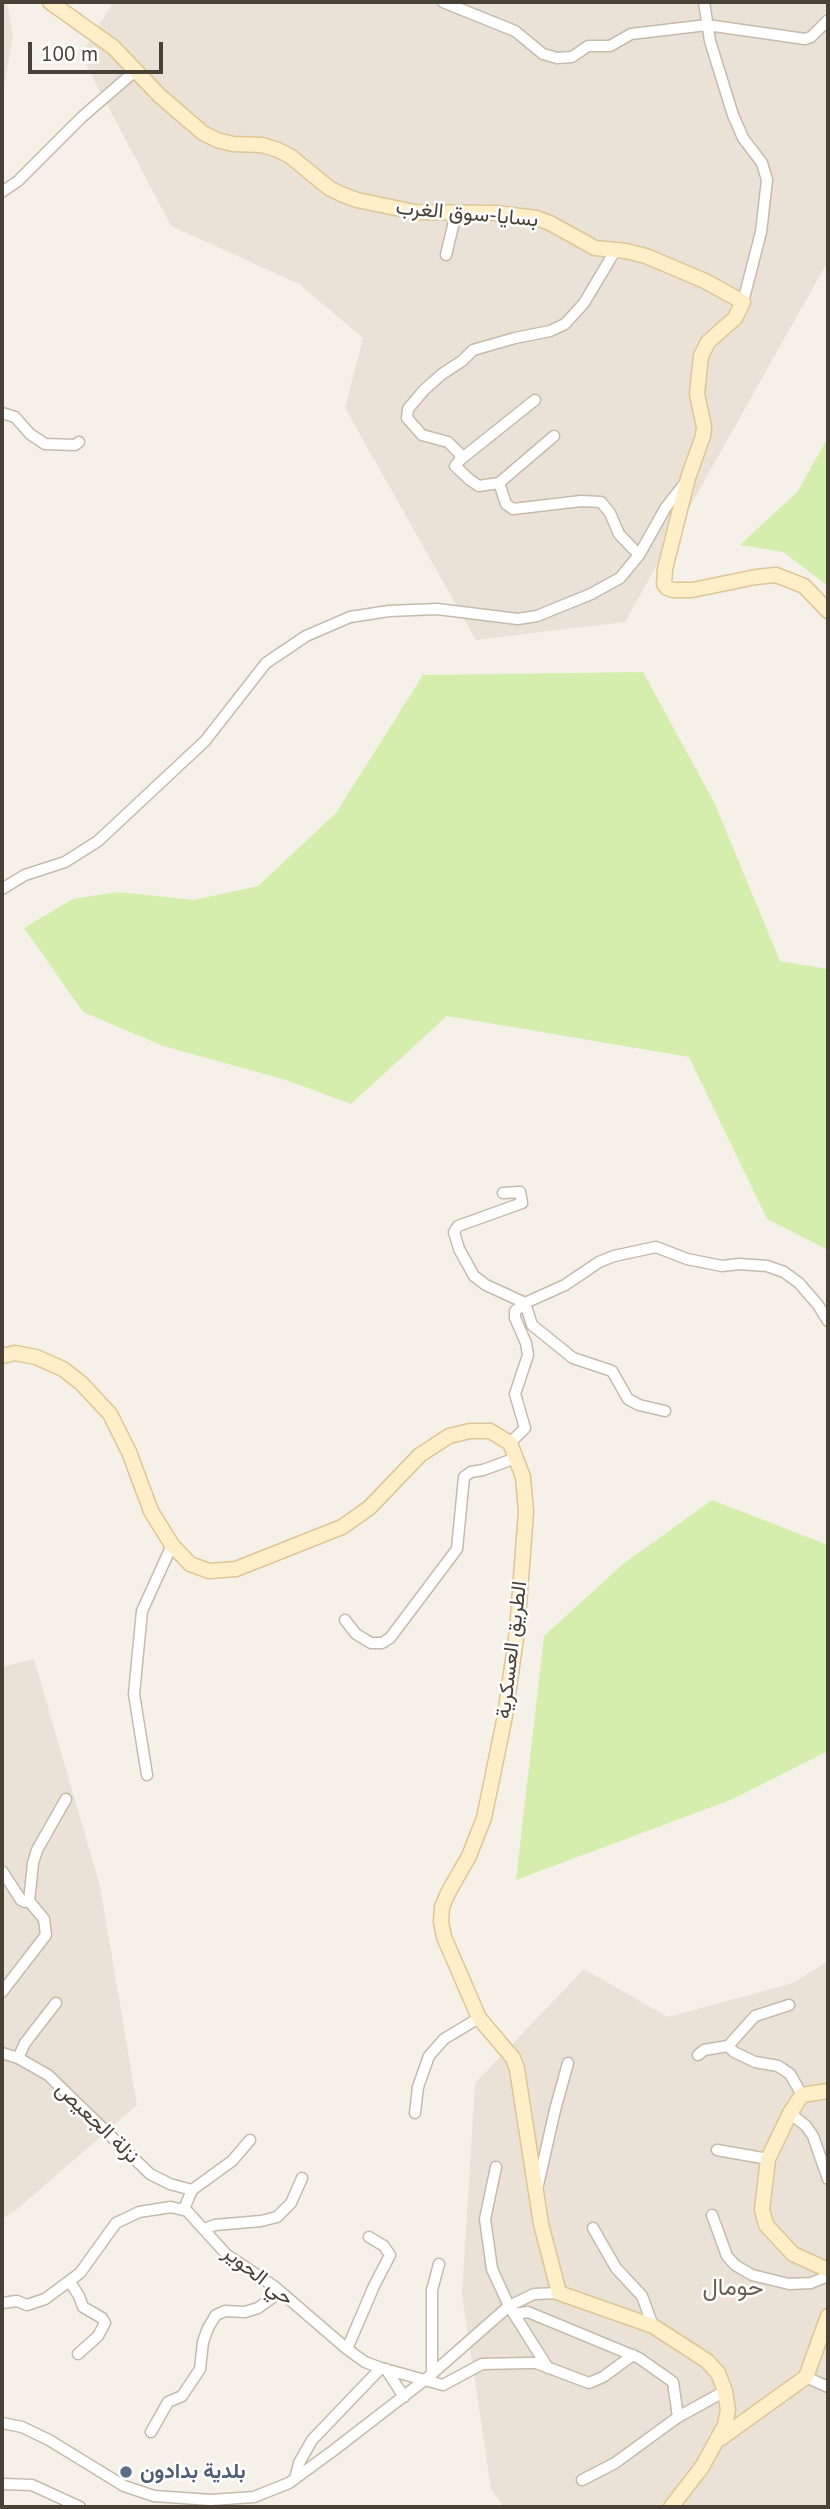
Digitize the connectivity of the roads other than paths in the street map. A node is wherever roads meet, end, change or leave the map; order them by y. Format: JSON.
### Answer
{"nodes":[{"id":1,"x":50,"y":2,"type":"edge"},
{"id":2,"x":443,"y":2,"type":"edge"},
{"id":3,"x":704,"y":2,"type":"edge"},
{"id":4,"x":828,"y":20,"type":"edge"},
{"id":5,"x":707,"y":25,"type":"junction"},
{"id":6,"x":135,"y":71,"type":"junction"},
{"id":7,"x":2,"y":192,"type":"edge"},
{"id":8,"x":456,"y":213,"type":"junction"},
{"id":9,"x":615,"y":251,"type":"junction"},
{"id":10,"x":446,"y":255,"type":"dead end"},
{"id":11,"x":743,"y":302,"type":"junction"},
{"id":12,"x":535,"y":400,"type":"dead end"},
{"id":13,"x":2,"y":413,"type":"edge"},
{"id":14,"x":554,"y":436,"type":"dead end"},
{"id":15,"x":79,"y":442,"type":"dead end"},
{"id":16,"x":461,"y":459,"type":"junction"},
{"id":17,"x":688,"y":478,"type":"junction"},
{"id":18,"x":499,"y":483,"type":"junction"},
{"id":19,"x":639,"y":555,"type":"junction"},
{"id":20,"x":828,"y":611,"type":"edge"},
{"id":21,"x":2,"y":889,"type":"edge"},
{"id":22,"x":503,"y":1193,"type":"dead end"},
{"id":23,"x":525,"y":1303,"type":"junction"},
{"id":24,"x":828,"y":1321,"type":"edge"},
{"id":25,"x":2,"y":1356,"type":"edge"},
{"id":26,"x":665,"y":1411,"type":"dead end"},
{"id":27,"x":510,"y":1443,"type":"junction"},
{"id":28,"x":516,"y":1458,"type":"junction"},
{"id":29,"x":172,"y":1545,"type":"junction"},
{"id":30,"x":345,"y":1620,"type":"dead end"},
{"id":31,"x":147,"y":1775,"type":"dead end"},
{"id":32,"x":66,"y":1799,"type":"dead end"},
{"id":33,"x":2,"y":1871,"type":"edge"},
{"id":34,"x":29,"y":1901,"type":"junction"},
{"id":35,"x":2,"y":1992,"type":"edge"},
{"id":36,"x":55,"y":2003,"type":"dead end"},
{"id":37,"x":789,"y":2005,"type":"dead end"},
{"id":38,"x":479,"y":2018,"type":"junction"},
{"id":39,"x":728,"y":2046,"type":"junction"},
{"id":40,"x":2,"y":2053,"type":"edge"},
{"id":41,"x":698,"y":2055,"type":"dead end"},
{"id":42,"x":18,"y":2058,"type":"junction"},
{"id":43,"x":568,"y":2063,"type":"dead end"},
{"id":44,"x":828,"y":2091,"type":"edge"},
{"id":45,"x":802,"y":2095,"type":"junction"},
{"id":46,"x":415,"y":2113,"type":"dead end"},
{"id":47,"x":790,"y":2113,"type":"junction"},
{"id":48,"x":250,"y":2140,"type":"dead end"},
{"id":49,"x":716,"y":2150,"type":"dead end"},
{"id":50,"x":768,"y":2159,"type":"junction"},
{"id":51,"x":496,"y":2166,"type":"dead end"},
{"id":52,"x":302,"y":2178,"type":"dead end"},
{"id":53,"x":828,"y":2179,"type":"edge"},
{"id":54,"x":192,"y":2190,"type":"junction"},
{"id":55,"x":537,"y":2195,"type":"junction"},
{"id":56,"x":184,"y":2209,"type":"junction"},
{"id":57,"x":712,"y":2215,"type":"dead end"},
{"id":58,"x":593,"y":2228,"type":"dead end"},
{"id":59,"x":204,"y":2229,"type":"junction"},
{"id":60,"x":369,"y":2237,"type":"dead end"},
{"id":61,"x":439,"y":2263,"type":"dead end"},
{"id":62,"x":828,"y":2270,"type":"edge"},
{"id":63,"x":828,"y":2276,"type":"edge"},
{"id":64,"x":70,"y":2281,"type":"junction"},
{"id":65,"x":280,"y":2292,"type":"junction"},
{"id":66,"x":559,"y":2293,"type":"junction"},
{"id":67,"x":2,"y":2303,"type":"edge"},
{"id":68,"x":511,"y":2310,"type":"junction"},
{"id":69,"x":828,"y":2316,"type":"edge"},
{"id":70,"x":653,"y":2326,"type":"junction"},
{"id":71,"x":346,"y":2349,"type":"junction"},
{"id":72,"x":78,"y":2354,"type":"dead end"},
{"id":73,"x":634,"y":2355,"type":"junction"},
{"id":74,"x":548,"y":2368,"type":"junction"},
{"id":75,"x":384,"y":2369,"type":"junction"},
{"id":76,"x":429,"y":2376,"type":"junction"},
{"id":77,"x":806,"y":2377,"type":"junction"},
{"id":78,"x":828,"y":2387,"type":"edge"},
{"id":79,"x":725,"y":2391,"type":"junction"},
{"id":80,"x":404,"y":2396,"type":"junction"},
{"id":81,"x":678,"y":2417,"type":"junction"},
{"id":82,"x":2,"y":2423,"type":"edge"},
{"id":83,"x":152,"y":2432,"type":"dead end"},
{"id":84,"x":720,"y":2438,"type":"junction"},
{"id":85,"x":295,"y":2479,"type":"junction"},
{"id":86,"x":582,"y":2480,"type":"dead end"},
{"id":87,"x":2,"y":2484,"type":"edge"},
{"id":88,"x":208,"y":2504,"type":"edge"},
{"id":89,"x":80,"y":2507,"type":"edge"},
{"id":90,"x":671,"y":2507,"type":"edge"}],
"edges":[{"from":1,"to":6,"type":"main road","name":"بسايا-سوق الغرب"},
{"from":2,"to":5,"type":"street"},
{"from":3,"to":5,"type":"street"},
{"from":4,"to":5,"type":"street"},
{"from":5,"to":11,"type":"street"},
{"from":6,"to":7,"type":"street"},
{"from":6,"to":8,"type":"main road","name":"بسايا-سوق الغرب"},
{"from":8,"to":9,"type":"main road","name":"بسايا-سوق الغرب"},
{"from":8,"to":10,"type":"street"},
{"from":9,"to":11,"type":"main road","name":"بسايا-سوق الغرب"},
{"from":9,"to":16,"type":"street"},
{"from":11,"to":17,"type":"main road"},
{"from":12,"to":16,"type":"street"},
{"from":13,"to":15,"type":"street"},
{"from":14,"to":18,"type":"street"},
{"from":16,"to":18,"type":"street"},
{"from":17,"to":19,"type":"street"},
{"from":17,"to":20,"type":"main road"},
{"from":18,"to":19,"type":"street"},
{"from":19,"to":21,"type":"street"},
{"from":22,"to":23,"type":"street"},
{"from":23,"to":24,"type":"street"},
{"from":23,"to":26,"type":"street"},
{"from":23,"to":27,"type":"street"},
{"from":25,"to":29,"type":"main road"},
{"from":27,"to":28,"type":"main road","name":"الطريق العسكرية"},
{"from":27,"to":29,"type":"main road"},
{"from":28,"to":30,"type":"street"},
{"from":28,"to":38,"type":"main road","name":"الطريق العسكرية"},
{"from":29,"to":31,"type":"street"},
{"from":32,"to":34,"type":"street"},
{"from":33,"to":34,"type":"street"},
{"from":34,"to":35,"type":"street"},
{"from":36,"to":42,"type":"street"},
{"from":37,"to":39,"type":"street"},
{"from":38,"to":46,"type":"street"},
{"from":38,"to":55,"type":"main road","name":"الطريق العسكرية"},
{"from":39,"to":41,"type":"street"},
{"from":39,"to":45,"type":"street"},
{"from":40,"to":42,"type":"street","name":"نزلة الجعيص"},
{"from":42,"to":54,"type":"street","name":"نزلة الجعيص"},
{"from":43,"to":55,"type":"street"},
{"from":44,"to":45,"type":"main road"},
{"from":45,"to":47,"type":"main road"},
{"from":47,"to":50,"type":"main road"},
{"from":47,"to":53,"type":"street"},
{"from":48,"to":54,"type":"street"},
{"from":49,"to":50,"type":"street"},
{"from":50,"to":62,"type":"main road"},
{"from":51,"to":68,"type":"street"},
{"from":52,"to":59,"type":"street"},
{"from":54,"to":56,"type":"street"},
{"from":55,"to":66,"type":"main road","name":"الطريق العسكرية"},
{"from":56,"to":59,"type":"street","name":"حي الحوير"},
{"from":56,"to":64,"type":"street"},
{"from":57,"to":63,"type":"street"},
{"from":58,"to":70,"type":"street"},
{"from":59,"to":65,"type":"street","name":"حي الحوير"},
{"from":60,"to":71,"type":"street"},
{"from":61,"to":76,"type":"street"},
{"from":64,"to":67,"type":"street"},
{"from":64,"to":72,"type":"street"},
{"from":65,"to":71,"type":"street","name":"حي الحوير"},
{"from":65,"to":83,"type":"street"},
{"from":66,"to":68,"type":"street"},
{"from":66,"to":70,"type":"main road"},
{"from":68,"to":73,"type":"street"},
{"from":68,"to":74,"type":"street"},
{"from":68,"to":76,"type":"street"},
{"from":69,"to":77,"type":"main road"},
{"from":70,"to":79,"type":"main road"},
{"from":71,"to":75,"type":"street","name":"حي الحوير"},
{"from":73,"to":74,"type":"street"},
{"from":73,"to":81,"type":"street"},
{"from":74,"to":76,"type":"street"},
{"from":75,"to":76,"type":"street"},
{"from":75,"to":80,"type":"street"},
{"from":75,"to":85,"type":"street"},
{"from":76,"to":80,"type":"street"},
{"from":77,"to":78,"type":"street"},
{"from":77,"to":84,"type":"main road"},
{"from":79,"to":81,"type":"street"},
{"from":79,"to":84,"type":"main road"},
{"from":80,"to":85,"type":"street"},
{"from":81,"to":86,"type":"street"},
{"from":82,"to":88,"type":"street"},
{"from":84,"to":90,"type":"main road"},
{"from":85,"to":88,"type":"street"},
{"from":87,"to":89,"type":"street"}]}
